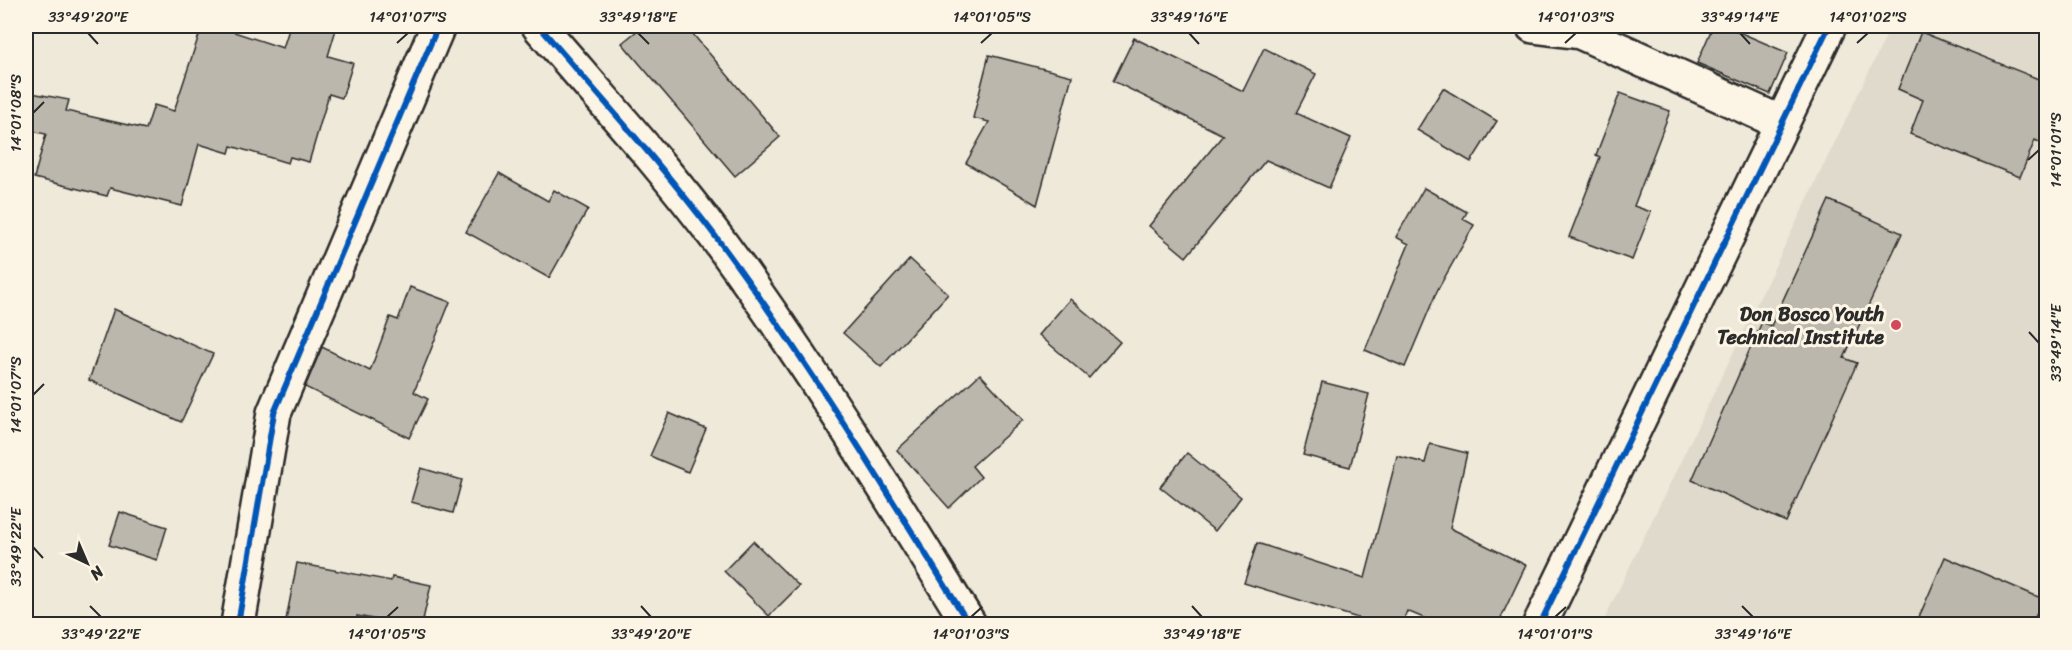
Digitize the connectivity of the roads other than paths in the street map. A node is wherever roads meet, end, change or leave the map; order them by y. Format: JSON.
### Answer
{"nodes":[{"id":1,"x":438,"y":26,"type":"edge"},
{"id":2,"x":539,"y":26,"type":"edge"},
{"id":3,"x":1533,"y":26,"type":"edge"},
{"id":4,"x":1829,"y":26,"type":"edge"},
{"id":5,"x":1782,"y":123,"type":"junction"},
{"id":6,"x":238,"y":624,"type":"edge"},
{"id":7,"x":969,"y":624,"type":"edge"},
{"id":8,"x":1540,"y":624,"type":"edge"}],
"edges":[{"from":1,"to":6,"type":"street"},
{"from":2,"to":7,"type":"street"},
{"from":3,"to":5,"type":"street"},
{"from":4,"to":5,"type":"street"},
{"from":5,"to":8,"type":"street"}]}
